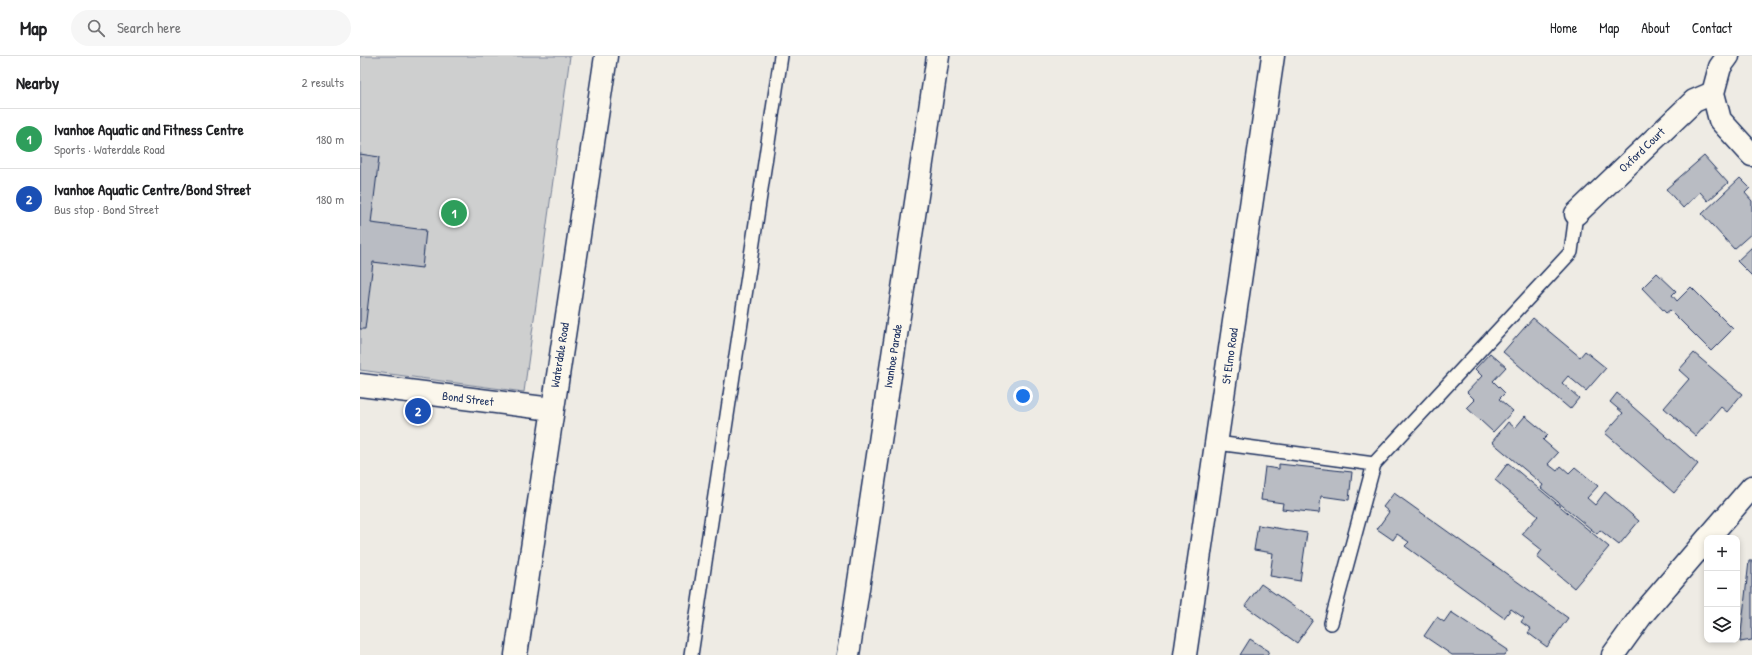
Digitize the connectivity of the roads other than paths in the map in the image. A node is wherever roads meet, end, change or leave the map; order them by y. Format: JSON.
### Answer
{"nodes":[{"id":1,"x":606,"y":56,"type":"edge"},
{"id":2,"x":781,"y":56,"type":"edge"},
{"id":3,"x":938,"y":56,"type":"edge"},
{"id":4,"x":1273,"y":56,"type":"edge"},
{"id":5,"x":1728,"y":56,"type":"edge"},
{"id":6,"x":1713,"y":93,"type":"junction"},
{"id":7,"x":1752,"y":155,"type":"edge"},
{"id":8,"x":1576,"y":214,"type":"joint"},
{"id":9,"x":360,"y":385,"type":"edge"},
{"id":10,"x":552,"y":410,"type":"junction"},
{"id":11,"x":1217,"y":442,"type":"junction"},
{"id":12,"x":1374,"y":464,"type":"junction"},
{"id":13,"x":1752,"y":487,"type":"edge"},
{"id":14,"x":1710,"y":535,"type":"edge"},
{"id":15,"x":1704,"y":542,"type":"edge"},
{"id":16,"x":1331,"y":623,"type":"dead end"},
{"id":17,"x":516,"y":655,"type":"edge"},
{"id":18,"x":691,"y":655,"type":"edge"},
{"id":19,"x":848,"y":655,"type":"edge"},
{"id":20,"x":1185,"y":655,"type":"edge"},
{"id":21,"x":1613,"y":655,"type":"edge"}],
"edges":[{"from":1,"to":10,"type":"street","name":"Waterdale Road"},
{"from":2,"to":18,"type":"lane"},
{"from":3,"to":19,"type":"street","name":"Ivanhoe Parade"},
{"from":4,"to":11,"type":"street","name":"St Elmo Road"},
{"from":5,"to":6,"type":"street"},
{"from":6,"to":7,"type":"street"},
{"from":6,"to":8,"type":"street","name":"Oxford Court"},
{"from":8,"to":12,"type":"lane"},
{"from":9,"to":10,"type":"street","name":"Bond Street"},
{"from":10,"to":17,"type":"street","name":"Waterdale Road"},
{"from":11,"to":12,"type":"lane"},
{"from":11,"to":20,"type":"street","name":"St Elmo Road"},
{"from":12,"to":16,"type":"lane"},
{"from":13,"to":14,"type":"street"},
{"from":15,"to":21,"type":"street"}]}
